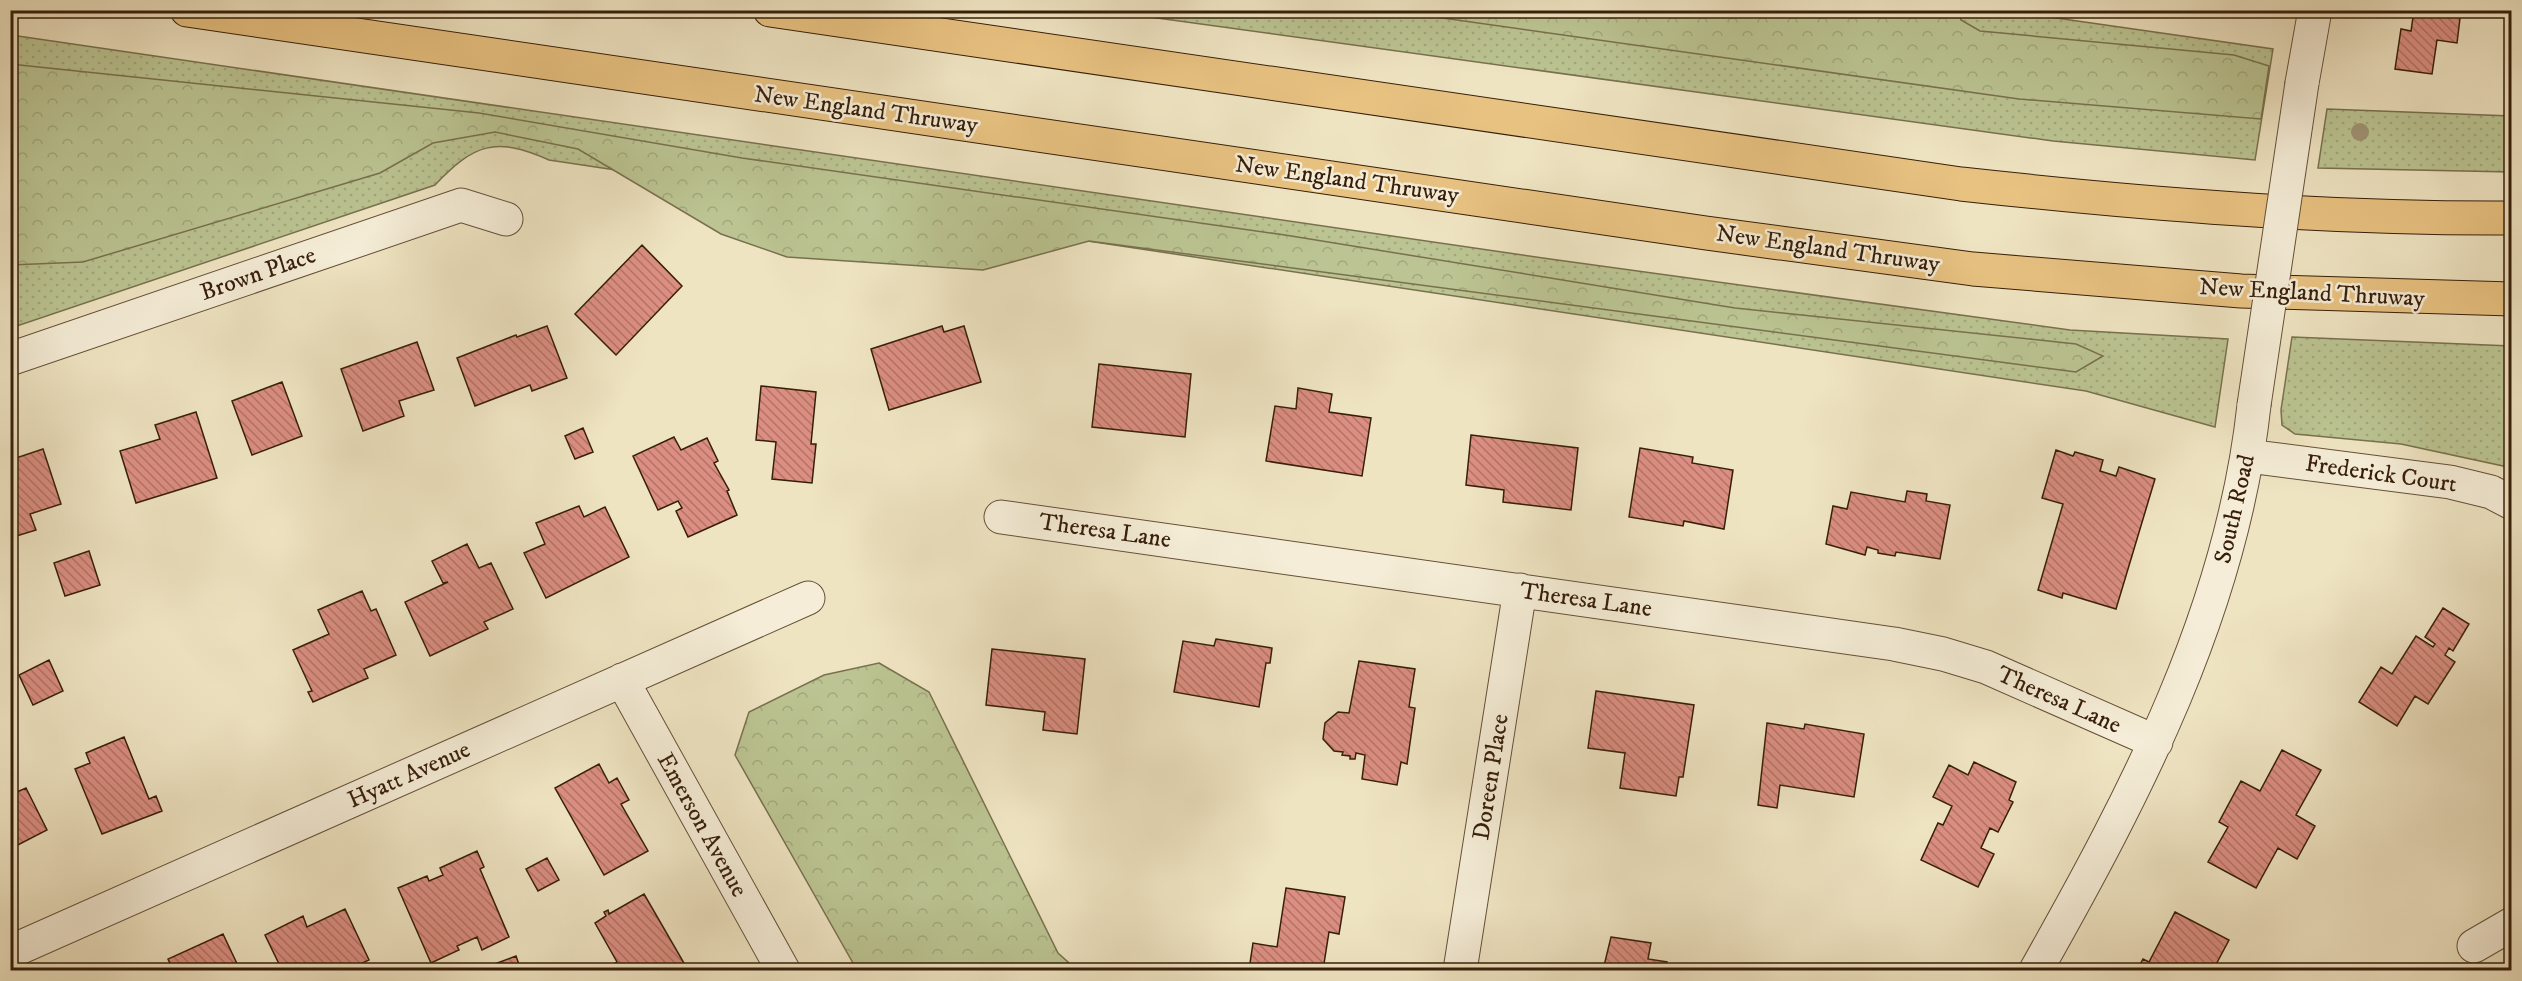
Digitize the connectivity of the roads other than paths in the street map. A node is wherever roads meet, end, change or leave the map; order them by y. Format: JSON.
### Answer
{"nodes":[{"id":1,"x":187,"y":10,"type":"edge"},
{"id":2,"x":770,"y":10,"type":"edge"},
{"id":3,"x":2315,"y":10,"type":"edge"},
{"id":4,"x":2511,"y":218,"type":"edge"},
{"id":5,"x":506,"y":219,"type":"dead end"},
{"id":6,"x":2511,"y":299,"type":"edge"},
{"id":7,"x":10,"y":359,"type":"edge"},
{"id":8,"x":2248,"y":456,"type":"junction"},
{"id":9,"x":2511,"y":503,"type":"edge"},
{"id":10,"x":1001,"y":517,"type":"dead end"},
{"id":11,"x":1520,"y":590,"type":"junction"},
{"id":12,"x":808,"y":597,"type":"dead end"},
{"id":13,"x":622,"y":680,"type":"junction"},
{"id":14,"x":2156,"y":742,"type":"junction"},
{"id":15,"x":2511,"y":924,"type":"edge"},
{"id":16,"x":2474,"y":946,"type":"dead end"},
{"id":17,"x":10,"y":952,"type":"edge"},
{"id":18,"x":1461,"y":964,"type":"dead end"},
{"id":19,"x":783,"y":970,"type":"edge"},
{"id":20,"x":2036,"y":970,"type":"edge"}],
"edges":[{"from":1,"to":6,"type":"highway","name":"New England Thruway"},
{"from":2,"to":4,"type":"highway"},
{"from":3,"to":8,"type":"street","name":"South Road","bridge":true},
{"from":5,"to":7,"type":"street","name":"Brown Place"},
{"from":8,"to":9,"type":"street","name":"Frederick Court"},
{"from":8,"to":14,"type":"street","name":"South Road"},
{"from":10,"to":11,"type":"street","name":"Theresa Lane"},
{"from":11,"to":14,"type":"street","name":"Theresa Lane"},
{"from":11,"to":18,"type":"street","name":"Doreen Place"},
{"from":12,"to":13,"type":"street","name":"Hyatt Avenue"},
{"from":13,"to":17,"type":"street","name":"Hyatt Avenue"},
{"from":13,"to":19,"type":"street","name":"Emerson Avenue"},
{"from":14,"to":20,"type":"street","name":"South Road"},
{"from":15,"to":16,"type":"street"}]}
